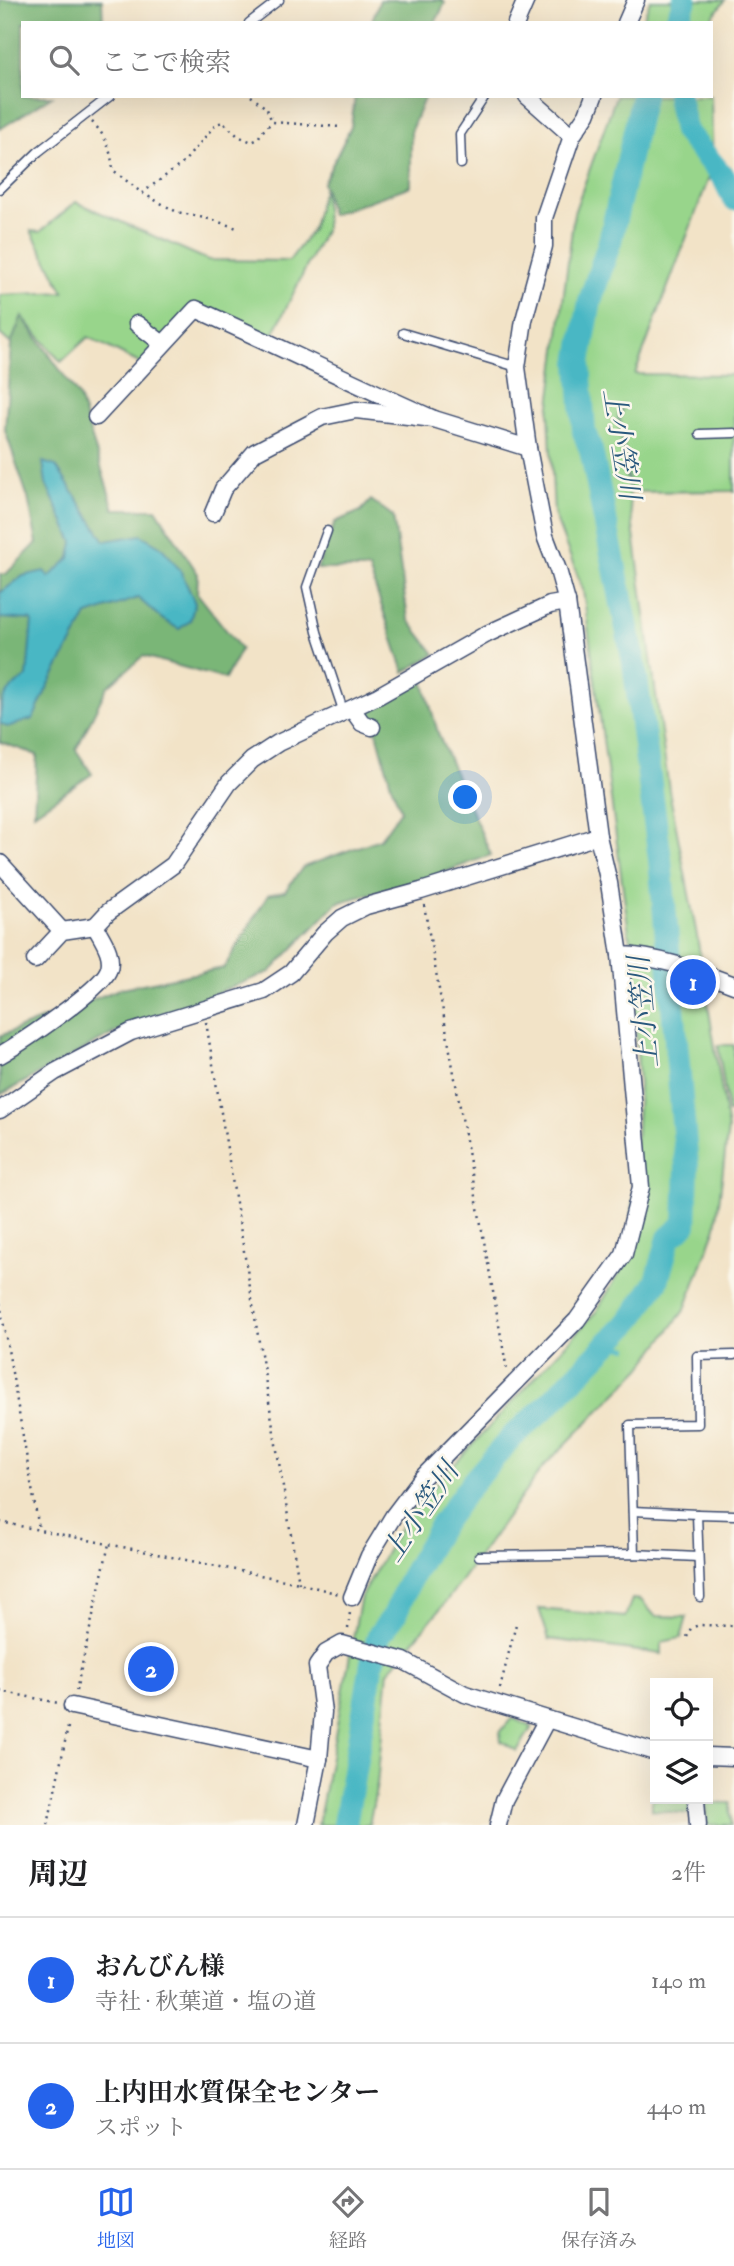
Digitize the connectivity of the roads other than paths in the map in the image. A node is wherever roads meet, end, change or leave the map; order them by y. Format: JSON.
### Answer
{"nodes":[{"id":1,"x":279,"y":0,"type":"edge"},
{"id":2,"x":526,"y":0,"type":"edge"},
{"id":3,"x":636,"y":0,"type":"edge"},
{"id":4,"x":252,"y":21,"type":"edge"},
{"id":5,"x":517,"y":21,"type":"edge"},
{"id":6,"x":627,"y":21,"type":"edge"},
{"id":7,"x":107,"y":98,"type":"edge"},
{"id":8,"x":484,"y":98,"type":"edge"},
{"id":9,"x":529,"y":98,"type":"edge"},
{"id":10,"x":593,"y":98,"type":"edge"},
{"id":11,"x":572,"y":136,"type":"junction"},
{"id":12,"x":461,"y":164,"type":"dead end"},
{"id":13,"x":0,"y":189,"type":"edge"},
{"id":14,"x":137,"y":324,"type":"dead end"},
{"id":15,"x":403,"y":333,"type":"dead end"},
{"id":16,"x":163,"y":344,"type":"junction"},
{"id":17,"x":517,"y":367,"type":"junction"},
{"id":18,"x":96,"y":417,"type":"dead end"},
{"id":19,"x":434,"y":419,"type":"junction"},
{"id":20,"x":734,"y":433,"type":"edge"},
{"id":21,"x":700,"y":434,"type":"dead end"},
{"id":22,"x":528,"y":448,"type":"junction"},
{"id":23,"x":212,"y":513,"type":"dead end"},
{"id":24,"x":327,"y":531,"type":"dead end"},
{"id":25,"x":566,"y":602,"type":"junction"},
{"id":26,"x":348,"y":711,"type":"junction"},
{"id":27,"x":372,"y":727,"type":"dead end"},
{"id":28,"x":598,"y":836,"type":"junction"},
{"id":29,"x":0,"y":863,"type":"edge"},
{"id":30,"x":94,"y":926,"type":"junction"},
{"id":31,"x":62,"y":931,"type":"junction"},
{"id":32,"x":620,"y":955,"type":"junction"},
{"id":33,"x":35,"y":960,"type":"dead end"},
{"id":34,"x":734,"y":985,"type":"edge"},
{"id":35,"x":0,"y":1055,"type":"edge"},
{"id":36,"x":0,"y":1110,"type":"edge"},
{"id":37,"x":734,"y":1356,"type":"edge"},
{"id":38,"x":632,"y":1511,"type":"junction"},
{"id":39,"x":697,"y":1514,"type":"junction"},
{"id":40,"x":734,"y":1515,"type":"edge"},
{"id":41,"x":634,"y":1555,"type":"junction"},
{"id":42,"x":479,"y":1556,"type":"dead end"},
{"id":43,"x":698,"y":1557,"type":"junction"},
{"id":44,"x":352,"y":1597,"type":"road end"},
{"id":45,"x":700,"y":1597,"type":"dead end"},
{"id":46,"x":72,"y":1706,"type":"road end"},
{"id":47,"x":546,"y":1721,"type":"junction"},
{"id":48,"x":650,"y":1751,"type":"edge"},
{"id":49,"x":713,"y":1756,"type":"edge"},
{"id":50,"x":734,"y":1756,"type":"edge"},
{"id":51,"x":319,"y":1759,"type":"junction"},
{"id":52,"x":696,"y":1804,"type":"edge"},
{"id":53,"x":306,"y":1825,"type":"edge"},
{"id":54,"x":498,"y":1825,"type":"edge"},
{"id":55,"x":698,"y":1825,"type":"edge"}],
"edges":[{"from":1,"to":4,"type":"lane"},
{"from":2,"to":5,"type":"street"},
{"from":3,"to":6,"type":"street"},
{"from":7,"to":13,"type":"lane"},
{"from":8,"to":12,"type":"lane"},
{"from":9,"to":11,"type":"street"},
{"from":10,"to":11,"type":"street"},
{"from":11,"to":17,"type":"street"},
{"from":14,"to":16,"type":"street"},
{"from":15,"to":17,"type":"lane"},
{"from":16,"to":18,"type":"street"},
{"from":16,"to":19,"type":"street"},
{"from":17,"to":22,"type":"street"},
{"from":19,"to":22,"type":"street"},
{"from":19,"to":23,"type":"street"},
{"from":20,"to":21,"type":"lane"},
{"from":22,"to":25,"type":"street"},
{"from":24,"to":26,"type":"lane"},
{"from":25,"to":26,"type":"street"},
{"from":25,"to":28,"type":"street"},
{"from":26,"to":27,"type":"street"},
{"from":26,"to":30,"type":"street"},
{"from":28,"to":32,"type":"street"},
{"from":28,"to":36,"type":"street"},
{"from":29,"to":31,"type":"street"},
{"from":30,"to":31,"type":"street"},
{"from":30,"to":35,"type":"street"},
{"from":31,"to":33,"type":"street"},
{"from":32,"to":34,"type":"street"},
{"from":32,"to":44,"type":"street"},
{"from":37,"to":38,"type":"lane"},
{"from":38,"to":39,"type":"lane"},
{"from":38,"to":41,"type":"lane"},
{"from":39,"to":40,"type":"lane"},
{"from":39,"to":43,"type":"lane"},
{"from":41,"to":42,"type":"lane"},
{"from":41,"to":43,"type":"lane"},
{"from":43,"to":45,"type":"lane"},
{"from":46,"to":51,"type":"street"},
{"from":47,"to":48,"type":"street"},
{"from":47,"to":51,"type":"street"},
{"from":47,"to":54,"type":"street"},
{"from":49,"to":50,"type":"street"},
{"from":51,"to":53,"type":"street"},
{"from":52,"to":55,"type":"street"}]}
